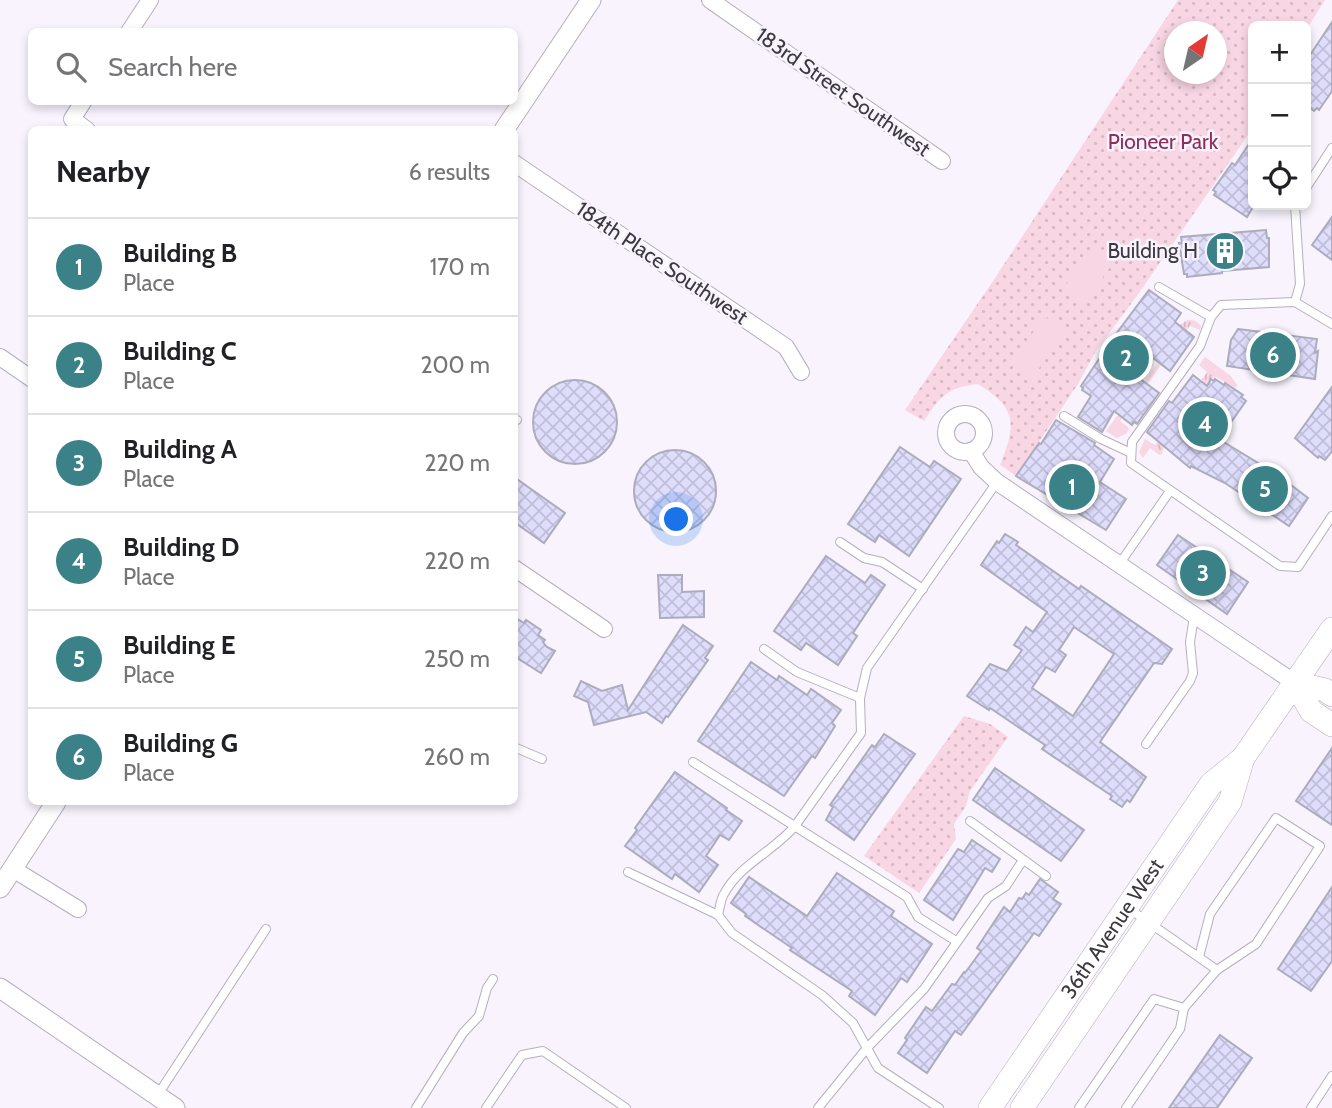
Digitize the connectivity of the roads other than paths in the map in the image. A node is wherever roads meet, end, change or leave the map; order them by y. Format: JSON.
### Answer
{"nodes":[{"id":1,"x":150,"y":0,"type":"edge"},
{"id":2,"x":591,"y":0,"type":"edge"},
{"id":3,"x":710,"y":0,"type":"edge"},
{"id":4,"x":132,"y":28,"type":"edge"},
{"id":5,"x":81,"y":105,"type":"edge"},
{"id":6,"x":82,"y":126,"type":"edge"},
{"id":7,"x":506,"y":126,"type":"edge"},
{"id":8,"x":1332,"y":148,"type":"edge"},
{"id":9,"x":942,"y":161,"type":"dead end"},
{"id":10,"x":518,"y":166,"type":"edge"},
{"id":11,"x":1311,"y":180,"type":"edge"},
{"id":12,"x":1295,"y":210,"type":"edge"},
{"id":13,"x":1158,"y":287,"type":"dead end"},
{"id":14,"x":1295,"y":302,"type":"junction"},
{"id":15,"x":1211,"y":317,"type":"junction"},
{"id":16,"x":1332,"y":324,"type":"edge"},
{"id":17,"x":0,"y":357,"type":"edge"},
{"id":18,"x":801,"y":372,"type":"dead end"},
{"id":19,"x":28,"y":376,"type":"edge"},
{"id":20,"x":1064,"y":416,"type":"dead end"},
{"id":21,"x":971,"y":451,"type":"dead end"},
{"id":22,"x":1132,"y":453,"type":"junction"},
{"id":23,"x":997,"y":482,"type":"junction"},
{"id":24,"x":1170,"y":491,"type":"junction"},
{"id":25,"x":1332,"y":516,"type":"edge"},
{"id":26,"x":840,"y":542,"type":"dead end"},
{"id":27,"x":1118,"y":566,"type":"junction"},
{"id":28,"x":518,"y":571,"type":"edge"},
{"id":29,"x":923,"y":589,"type":"junction"},
{"id":30,"x":1194,"y":617,"type":"junction"},
{"id":31,"x":604,"y":629,"type":"dead end"},
{"id":32,"x":1332,"y":629,"type":"edge"},
{"id":33,"x":764,"y":649,"type":"dead end"},
{"id":34,"x":1295,"y":684,"type":"junction"},
{"id":35,"x":1332,"y":695,"type":"edge"},
{"id":36,"x":860,"y":698,"type":"junction"},
{"id":37,"x":1332,"y":725,"type":"edge"},
{"id":38,"x":1146,"y":744,"type":"dead end"},
{"id":39,"x":518,"y":749,"type":"edge"},
{"id":40,"x":1243,"y":758,"type":"junction"},
{"id":41,"x":542,"y":759,"type":"dead end"},
{"id":42,"x":693,"y":762,"type":"dead end"},
{"id":43,"x":54,"y":805,"type":"edge"},
{"id":44,"x":970,"y":821,"type":"dead end"},
{"id":45,"x":795,"y":826,"type":"junction"},
{"id":46,"x":1023,"y":860,"type":"junction"},
{"id":47,"x":13,"y":869,"type":"junction"},
{"id":48,"x":628,"y":872,"type":"dead end"},
{"id":49,"x":1046,"y":876,"type":"dead end"},
{"id":50,"x":0,"y":888,"type":"edge"},
{"id":51,"x":1125,"y":907,"type":"junction"},
{"id":52,"x":78,"y":909,"type":"dead end"},
{"id":53,"x":718,"y":915,"type":"junction"},
{"id":54,"x":1147,"y":922,"type":"junction"},
{"id":55,"x":266,"y":929,"type":"dead end"},
{"id":56,"x":956,"y":941,"type":"junction"},
{"id":57,"x":1199,"y":957,"type":"junction"},
{"id":58,"x":1217,"y":970,"type":"junction"},
{"id":59,"x":493,"y":979,"type":"dead end"},
{"id":60,"x":0,"y":988,"type":"edge"},
{"id":61,"x":1184,"y":1008,"type":"junction"},
{"id":62,"x":867,"y":1048,"type":"junction"},
{"id":63,"x":1332,"y":1076,"type":"edge"},
{"id":64,"x":157,"y":1096,"type":"junction"},
{"id":65,"x":175,"y":1108,"type":"edge"},
{"id":66,"x":416,"y":1108,"type":"edge"},
{"id":67,"x":486,"y":1108,"type":"edge"},
{"id":68,"x":626,"y":1108,"type":"edge"},
{"id":69,"x":818,"y":1108,"type":"edge"},
{"id":70,"x":939,"y":1108,"type":"edge"},
{"id":71,"x":990,"y":1108,"type":"edge"},
{"id":72,"x":1022,"y":1108,"type":"edge"},
{"id":73,"x":1079,"y":1108,"type":"edge"},
{"id":74,"x":1126,"y":1108,"type":"edge"},
{"id":75,"x":1311,"y":1108,"type":"edge"}],
"edges":[{"from":1,"to":4,"type":"street"},
{"from":2,"to":7,"type":"street"},
{"from":3,"to":9,"type":"street","name":"183rd Street Southwest"},
{"from":5,"to":6,"type":"street"},
{"from":8,"to":11,"type":"lane"},
{"from":10,"to":18,"type":"street","name":"184th Place Southwest"},
{"from":12,"to":14,"type":"lane"},
{"from":13,"to":15,"type":"lane"},
{"from":14,"to":15,"type":"lane"},
{"from":14,"to":16,"type":"lane"},
{"from":15,"to":22,"type":"lane"},
{"from":17,"to":19,"type":"street"},
{"from":20,"to":22,"type":"lane"},
{"from":21,"to":23,"type":"street"},
{"from":22,"to":24,"type":"lane"},
{"from":23,"to":27,"type":"street"},
{"from":23,"to":29,"type":"lane"},
{"from":24,"to":25,"type":"lane"},
{"from":24,"to":27,"type":"lane"},
{"from":26,"to":29,"type":"lane"},
{"from":27,"to":30,"type":"street"},
{"from":28,"to":31,"type":"street"},
{"from":29,"to":36,"type":"lane"},
{"from":30,"to":34,"type":"street"},
{"from":30,"to":38,"type":"lane"},
{"from":32,"to":34,"type":"main road","name":"36th Avenue West"},
{"from":33,"to":36,"type":"lane"},
{"from":34,"to":35,"type":"main road"},
{"from":34,"to":37,"type":"main road"},
{"from":34,"to":40,"type":"main road","name":"36th Avenue West"},
{"from":36,"to":45,"type":"lane"},
{"from":39,"to":41,"type":"lane"},
{"from":40,"to":51,"type":"main road","name":"36th Avenue West"},
{"from":40,"to":54,"type":"main road","name":"36th Avenue West"},
{"from":42,"to":45,"type":"lane"},
{"from":43,"to":47,"type":"street"},
{"from":44,"to":46,"type":"lane"},
{"from":45,"to":53,"type":"lane"},
{"from":45,"to":56,"type":"lane"},
{"from":46,"to":49,"type":"lane"},
{"from":46,"to":56,"type":"lane"},
{"from":47,"to":50,"type":"street"},
{"from":47,"to":52,"type":"street"},
{"from":48,"to":53,"type":"lane"},
{"from":51,"to":54,"type":"lane"},
{"from":51,"to":71,"type":"main road","name":"36th Avenue West"},
{"from":53,"to":62,"type":"lane"},
{"from":54,"to":57,"type":"lane"},
{"from":54,"to":72,"type":"main road","name":"36th Avenue West"},
{"from":55,"to":64,"type":"lane"},
{"from":56,"to":62,"type":"lane"},
{"from":57,"to":58,"type":"lane"},
{"from":57,"to":58,"type":"lane"},
{"from":58,"to":61,"type":"lane"},
{"from":59,"to":66,"type":"lane"},
{"from":60,"to":64,"type":"street"},
{"from":61,"to":73,"type":"lane"},
{"from":61,"to":74,"type":"lane"},
{"from":62,"to":69,"type":"lane"},
{"from":62,"to":70,"type":"lane"},
{"from":63,"to":75,"type":"lane"},
{"from":64,"to":65,"type":"street"},
{"from":67,"to":68,"type":"lane"}]}
